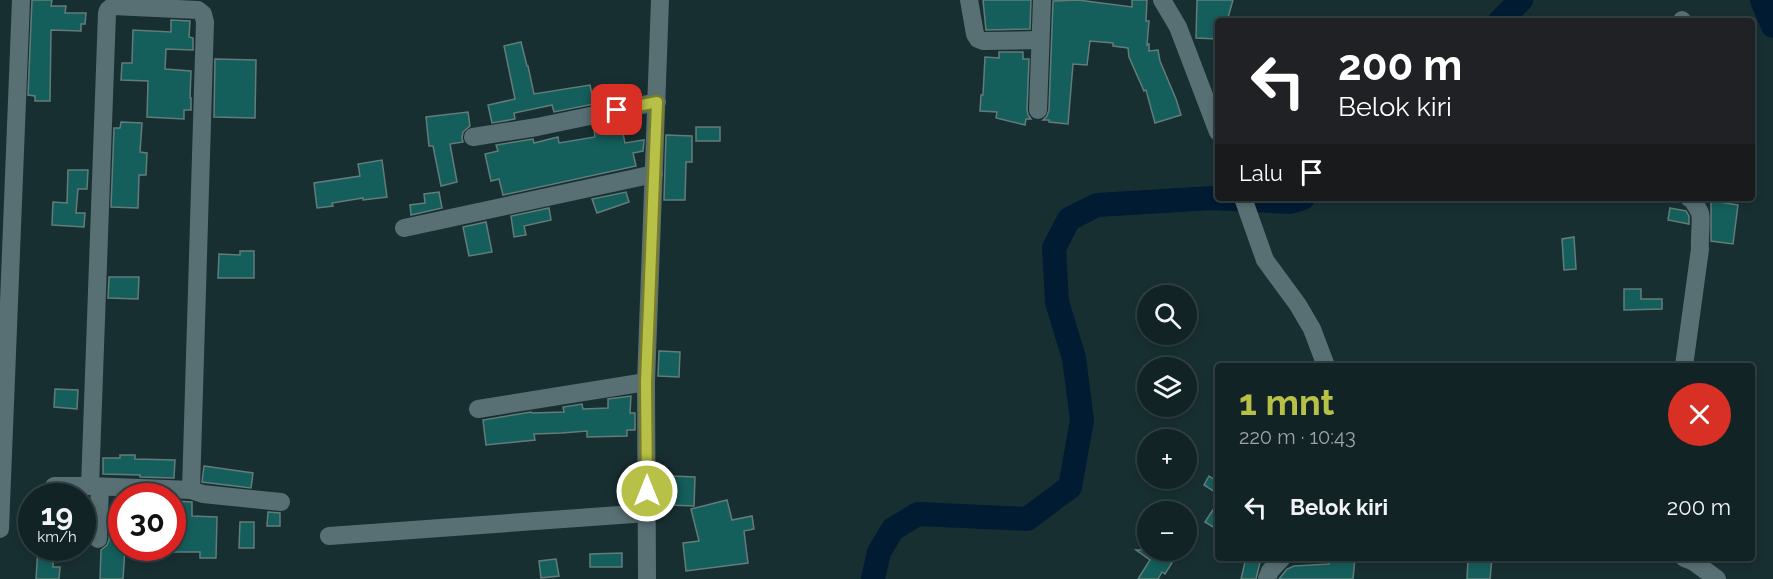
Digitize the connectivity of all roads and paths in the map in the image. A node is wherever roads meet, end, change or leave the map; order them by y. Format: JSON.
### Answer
{"nodes":[{"id":1,"x":21,"y":0,"type":"edge"},
{"id":2,"x":660,"y":0,"type":"edge"},
{"id":3,"x":969,"y":0,"type":"edge"},
{"id":4,"x":1042,"y":0,"type":"edge"},
{"id":5,"x":1162,"y":0,"type":"edge"},
{"id":6,"x":145,"y":3,"type":"edge"},
{"id":7,"x":1040,"y":40,"type":"junction"},
{"id":8,"x":657,"y":102,"type":"junction"},
{"id":9,"x":1038,"y":110,"type":"dead end"},
{"id":10,"x":1215,"y":124,"type":"edge"},
{"id":11,"x":473,"y":137,"type":"dead end"},
{"id":12,"x":654,"y":174,"type":"junction"},
{"id":13,"x":1244,"y":201,"type":"edge"},
{"id":14,"x":1693,"y":201,"type":"edge"},
{"id":15,"x":404,"y":228,"type":"dead end"},
{"id":16,"x":1325,"y":363,"type":"edge"},
{"id":17,"x":1684,"y":363,"type":"edge"},
{"id":18,"x":646,"y":382,"type":"junction"},
{"id":19,"x":478,"y":409,"type":"dead end"},
{"id":20,"x":95,"y":483,"type":"edge"},
{"id":21,"x":96,"y":487,"type":"edge"},
{"id":22,"x":190,"y":490,"type":"junction"},
{"id":23,"x":281,"y":502,"type":"dead end"},
{"id":24,"x":96,"y":504,"type":"edge"},
{"id":25,"x":647,"y":513,"type":"junction"},
{"id":26,"x":0,"y":529,"type":"edge"},
{"id":27,"x":329,"y":536,"type":"dead end"},
{"id":28,"x":98,"y":539,"type":"dead end"},
{"id":29,"x":1692,"y":561,"type":"edge"},
{"id":30,"x":647,"y":579,"type":"edge"},
{"id":31,"x":1717,"y":579,"type":"edge"}],
"edges":[{"from":1,"to":26,"type":"street"},
{"from":2,"to":8,"type":"street"},
{"from":3,"to":7,"type":"street"},
{"from":4,"to":7,"type":"street"},
{"from":5,"to":10,"type":"street"},
{"from":6,"to":20,"type":"street"},
{"from":6,"to":22,"type":"street"},
{"from":7,"to":9,"type":"street"},
{"from":8,"to":11,"type":"street"},
{"from":8,"to":12,"type":"street"},
{"from":12,"to":15,"type":"street"},
{"from":12,"to":18,"type":"street"},
{"from":13,"to":16,"type":"street"},
{"from":14,"to":17,"type":"street"},
{"from":18,"to":19,"type":"street"},
{"from":18,"to":25,"type":"street"},
{"from":21,"to":22,"type":"street"},
{"from":22,"to":23,"type":"street"},
{"from":24,"to":28,"type":"street"},
{"from":25,"to":27,"type":"street"},
{"from":25,"to":30,"type":"street"},
{"from":29,"to":31,"type":"street"}]}
